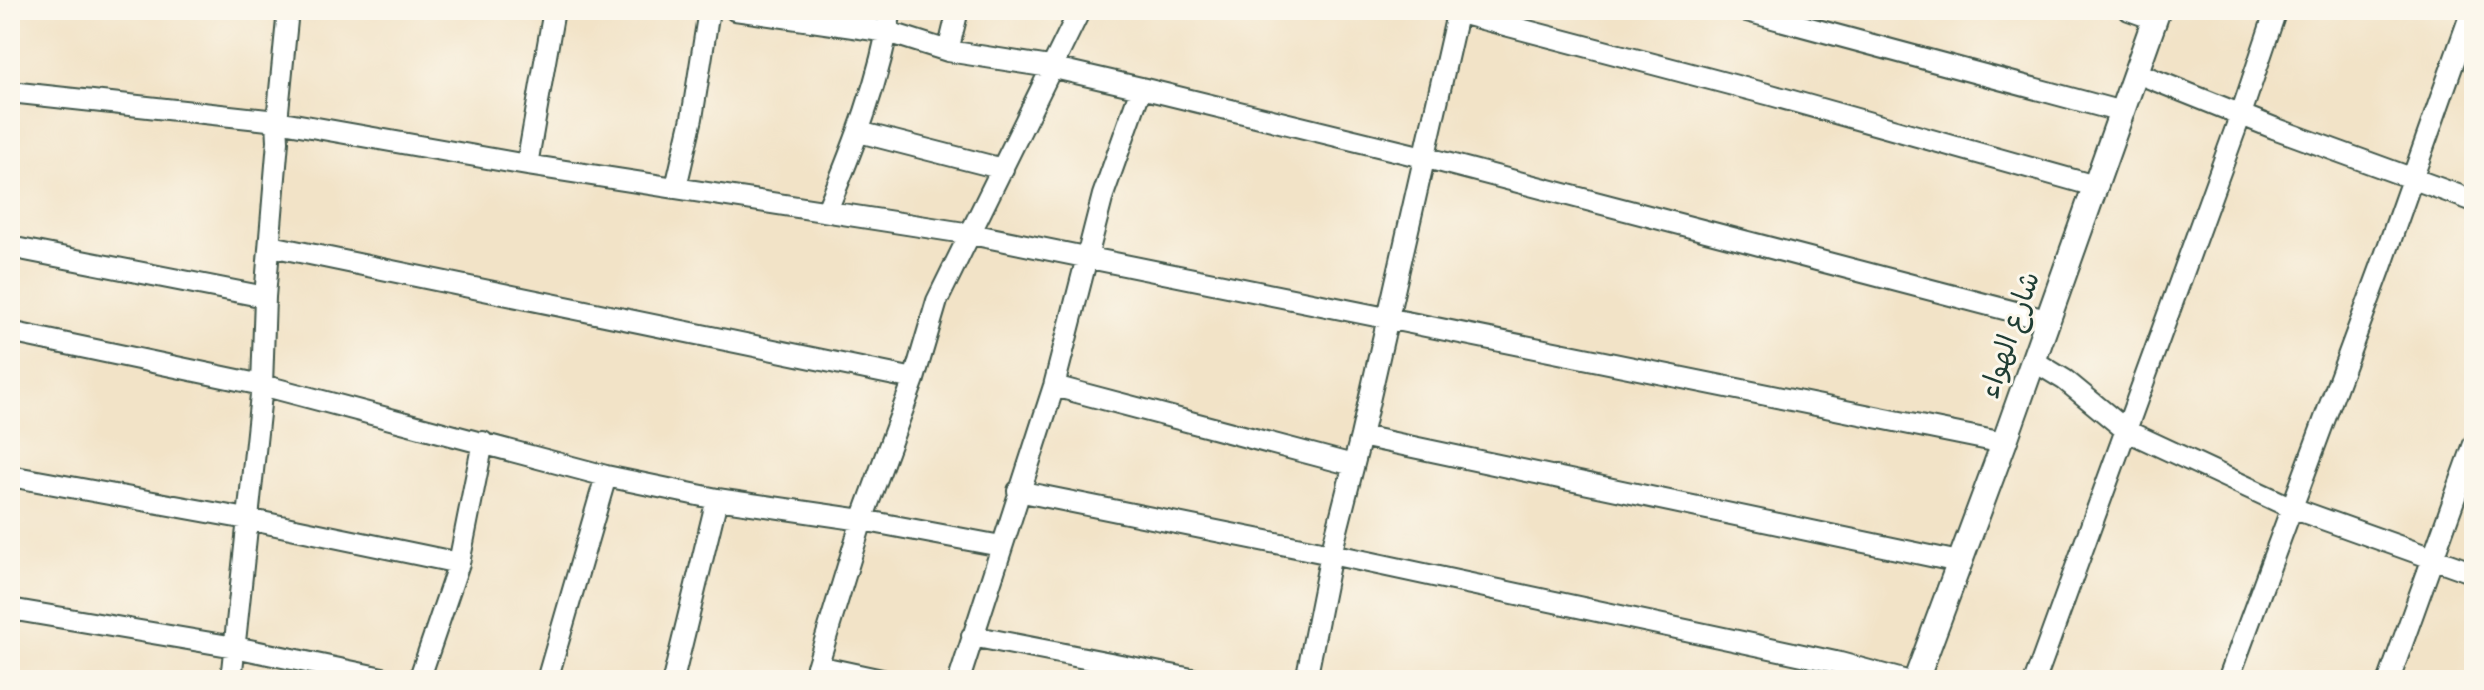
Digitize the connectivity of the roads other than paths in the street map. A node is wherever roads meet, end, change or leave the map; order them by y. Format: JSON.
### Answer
{"nodes":[{"id":1,"x":288,"y":10,"type":"edge"},
{"id":2,"x":554,"y":10,"type":"edge"},
{"id":3,"x":709,"y":10,"type":"edge"},
{"id":4,"x":735,"y":10,"type":"edge"},
{"id":5,"x":891,"y":10,"type":"edge"},
{"id":6,"x":958,"y":10,"type":"edge"},
{"id":7,"x":1080,"y":10,"type":"edge"},
{"id":8,"x":1743,"y":10,"type":"edge"},
{"id":9,"x":2129,"y":10,"type":"edge"},
{"id":10,"x":2276,"y":10,"type":"edge"},
{"id":11,"x":2472,"y":10,"type":"edge"},
{"id":12,"x":1455,"y":11,"type":"edge"},
{"id":13,"x":2156,"y":15,"type":"edge"},
{"id":14,"x":888,"y":32,"type":"junction"},
{"id":15,"x":948,"y":51,"type":"junction"},
{"id":16,"x":1050,"y":67,"type":"junction"},
{"id":17,"x":2137,"y":73,"type":"junction"},
{"id":18,"x":1141,"y":88,"type":"junction"},
{"id":19,"x":10,"y":92,"type":"edge"},
{"id":20,"x":2122,"y":112,"type":"junction"},
{"id":21,"x":2241,"y":114,"type":"junction"},
{"id":22,"x":277,"y":121,"type":"junction"},
{"id":23,"x":859,"y":132,"type":"junction"},
{"id":24,"x":1423,"y":157,"type":"junction"},
{"id":25,"x":527,"y":165,"type":"junction"},
{"id":26,"x":1003,"y":169,"type":"junction"},
{"id":27,"x":2412,"y":179,"type":"junction"},
{"id":28,"x":2095,"y":186,"type":"junction"},
{"id":29,"x":676,"y":187,"type":"junction"},
{"id":30,"x":2474,"y":201,"type":"edge"},
{"id":31,"x":827,"y":210,"type":"junction"},
{"id":32,"x":971,"y":234,"type":"junction"},
{"id":33,"x":271,"y":246,"type":"junction"},
{"id":34,"x":10,"y":247,"type":"edge"},
{"id":35,"x":1087,"y":256,"type":"junction"},
{"id":36,"x":265,"y":297,"type":"junction"},
{"id":37,"x":1389,"y":317,"type":"junction"},
{"id":38,"x":2046,"y":320,"type":"junction"},
{"id":39,"x":10,"y":332,"type":"edge"},
{"id":40,"x":2032,"y":360,"type":"junction"},
{"id":41,"x":914,"y":379,"type":"junction"},
{"id":42,"x":262,"y":385,"type":"junction"},
{"id":43,"x":1054,"y":386,"type":"junction"},
{"id":44,"x":2127,"y":431,"type":"junction"},
{"id":45,"x":1361,"y":436,"type":"junction"},
{"id":46,"x":483,"y":442,"type":"junction"},
{"id":47,"x":2004,"y":443,"type":"junction"},
{"id":48,"x":2474,"y":444,"type":"edge"},
{"id":49,"x":1353,"y":465,"type":"junction"},
{"id":50,"x":10,"y":476,"type":"edge"},
{"id":51,"x":606,"y":476,"type":"junction"},
{"id":52,"x":1018,"y":491,"type":"junction"},
{"id":53,"x":717,"y":499,"type":"junction"},
{"id":54,"x":2292,"y":508,"type":"junction"},
{"id":55,"x":247,"y":519,"type":"junction"},
{"id":56,"x":862,"y":520,"type":"junction"},
{"id":57,"x":1001,"y":546,"type":"junction"},
{"id":58,"x":1331,"y":554,"type":"junction"},
{"id":59,"x":2433,"y":558,"type":"junction"},
{"id":60,"x":1959,"y":562,"type":"junction"},
{"id":61,"x":459,"y":563,"type":"junction"},
{"id":62,"x":2474,"y":573,"type":"edge"},
{"id":63,"x":10,"y":609,"type":"edge"},
{"id":64,"x":972,"y":636,"type":"junction"},
{"id":65,"x":235,"y":647,"type":"junction"},
{"id":66,"x":815,"y":673,"type":"edge"},
{"id":67,"x":231,"y":680,"type":"edge"},
{"id":68,"x":392,"y":680,"type":"edge"},
{"id":69,"x":419,"y":680,"type":"edge"},
{"id":70,"x":547,"y":680,"type":"edge"},
{"id":71,"x":673,"y":680,"type":"edge"},
{"id":72,"x":882,"y":680,"type":"edge"},
{"id":73,"x":959,"y":680,"type":"edge"},
{"id":74,"x":1197,"y":680,"type":"edge"},
{"id":75,"x":1306,"y":680,"type":"edge"},
{"id":76,"x":1903,"y":680,"type":"edge"},
{"id":77,"x":1916,"y":680,"type":"edge"},
{"id":78,"x":2035,"y":680,"type":"edge"},
{"id":79,"x":2228,"y":680,"type":"edge"},
{"id":80,"x":2389,"y":680,"type":"edge"}],
"edges":[{"from":1,"to":22,"type":"street"},
{"from":2,"to":25,"type":"street"},
{"from":3,"to":29,"type":"street"},
{"from":4,"to":14,"type":"street"},
{"from":5,"to":14,"type":"street"},
{"from":6,"to":15,"type":"street"},
{"from":7,"to":16,"type":"street"},
{"from":8,"to":20,"type":"street"},
{"from":9,"to":13,"type":"street"},
{"from":10,"to":21,"type":"street"},
{"from":11,"to":27,"type":"street"},
{"from":12,"to":24,"type":"street"},
{"from":12,"to":28,"type":"street"},
{"from":13,"to":17,"type":"street","name":"شارع الهواء"},
{"from":14,"to":15,"type":"street"},
{"from":14,"to":23,"type":"street"},
{"from":15,"to":16,"type":"street"},
{"from":16,"to":18,"type":"street"},
{"from":16,"to":26,"type":"street"},
{"from":17,"to":20,"type":"street","name":"شارع الهواء"},
{"from":17,"to":21,"type":"street"},
{"from":18,"to":24,"type":"street"},
{"from":18,"to":35,"type":"street"},
{"from":19,"to":22,"type":"street"},
{"from":20,"to":28,"type":"street","name":"شارع الهواء"},
{"from":21,"to":27,"type":"street"},
{"from":21,"to":44,"type":"street"},
{"from":22,"to":25,"type":"street"},
{"from":22,"to":33,"type":"street"},
{"from":23,"to":26,"type":"street"},
{"from":23,"to":31,"type":"street"},
{"from":24,"to":37,"type":"street"},
{"from":24,"to":38,"type":"street"},
{"from":25,"to":29,"type":"street"},
{"from":26,"to":32,"type":"street"},
{"from":27,"to":30,"type":"street"},
{"from":27,"to":54,"type":"street"},
{"from":28,"to":38,"type":"street","name":"شارع الهواء"},
{"from":29,"to":31,"type":"street"},
{"from":31,"to":32,"type":"street"},
{"from":32,"to":35,"type":"street"},
{"from":32,"to":41,"type":"street"},
{"from":33,"to":36,"type":"street"},
{"from":33,"to":41,"type":"street"},
{"from":34,"to":36,"type":"street"},
{"from":35,"to":37,"type":"street"},
{"from":35,"to":43,"type":"street"},
{"from":36,"to":42,"type":"street"},
{"from":37,"to":45,"type":"street"},
{"from":37,"to":47,"type":"street"},
{"from":38,"to":40,"type":"street","name":"شارع الهواء"},
{"from":39,"to":42,"type":"street"},
{"from":40,"to":44,"type":"street"},
{"from":40,"to":47,"type":"street","name":"شارع الهواء"},
{"from":41,"to":56,"type":"street"},
{"from":42,"to":46,"type":"street"},
{"from":42,"to":55,"type":"street"},
{"from":43,"to":49,"type":"street"},
{"from":43,"to":52,"type":"street"},
{"from":44,"to":54,"type":"street"},
{"from":44,"to":78,"type":"street"},
{"from":45,"to":49,"type":"street"},
{"from":45,"to":60,"type":"street"},
{"from":46,"to":51,"type":"street"},
{"from":46,"to":61,"type":"street"},
{"from":47,"to":60,"type":"street","name":"شارع الهواء"},
{"from":48,"to":59,"type":"street"},
{"from":49,"to":58,"type":"street"},
{"from":50,"to":55,"type":"street"},
{"from":51,"to":53,"type":"street"},
{"from":51,"to":70,"type":"street"},
{"from":52,"to":57,"type":"street"},
{"from":52,"to":58,"type":"street"},
{"from":53,"to":56,"type":"street"},
{"from":53,"to":71,"type":"street"},
{"from":54,"to":59,"type":"street"},
{"from":54,"to":79,"type":"street"},
{"from":55,"to":61,"type":"street"},
{"from":55,"to":65,"type":"street"},
{"from":56,"to":57,"type":"street"},
{"from":56,"to":66,"type":"street"},
{"from":57,"to":64,"type":"street"},
{"from":58,"to":75,"type":"street"},
{"from":58,"to":76,"type":"street"},
{"from":59,"to":62,"type":"street"},
{"from":59,"to":80,"type":"street"},
{"from":60,"to":77,"type":"street","name":"شارع الهواء"},
{"from":61,"to":69,"type":"street"},
{"from":63,"to":65,"type":"street"},
{"from":64,"to":73,"type":"street"},
{"from":64,"to":74,"type":"street"},
{"from":65,"to":67,"type":"street"},
{"from":65,"to":68,"type":"street"},
{"from":66,"to":72,"type":"street"}]}
